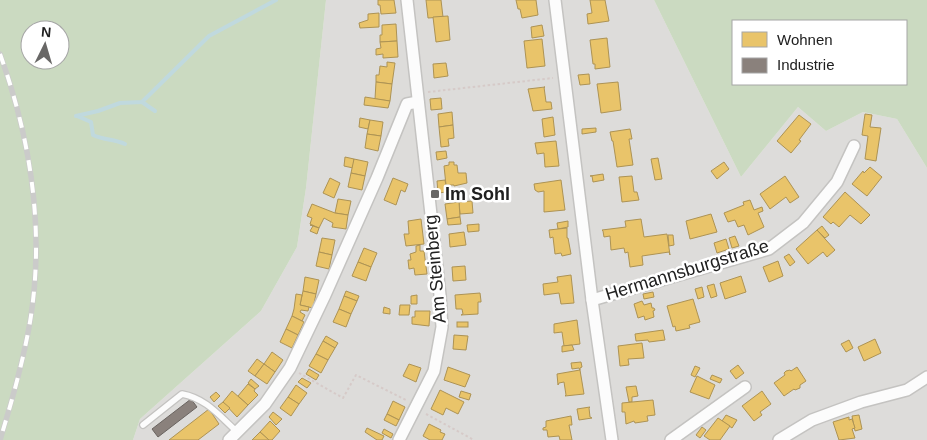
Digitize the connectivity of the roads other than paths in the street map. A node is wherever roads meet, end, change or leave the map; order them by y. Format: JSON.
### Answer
{"nodes":[{"id":1,"x":407,"y":0,"type":"edge"},
{"id":2,"x":555,"y":0,"type":"edge"},
{"id":3,"x":418,"y":97,"type":"junction"},
{"id":4,"x":854,"y":146,"type":"dead end"},
{"id":5,"x":592,"y":300,"type":"junction"},
{"id":6,"x":927,"y":376,"type":"edge"},
{"id":7,"x":746,"y":387,"type":"dead end"},
{"id":8,"x":143,"y":425,"type":"dead end"},
{"id":9,"x":233,"y":436,"type":"edge"},
{"id":10,"x":399,"y":440,"type":"edge"},
{"id":11,"x":612,"y":440,"type":"edge"},
{"id":12,"x":671,"y":440,"type":"edge"},
{"id":13,"x":779,"y":440,"type":"edge"}],
"edges":[{"from":1,"to":3,"type":"street","name":"Am Steinberg"},
{"from":2,"to":5,"type":"street","name":"Hermannsburgstraße"},
{"from":3,"to":9,"type":"street"},
{"from":3,"to":10,"type":"street","name":"Am Steinberg"},
{"from":4,"to":5,"type":"street","name":"Hermannsburgstraße"},
{"from":5,"to":11,"type":"street","name":"Hermannsburgstraße"},
{"from":6,"to":13,"type":"street"},
{"from":7,"to":12,"type":"street"},
{"from":8,"to":9,"type":"lane"}]}
